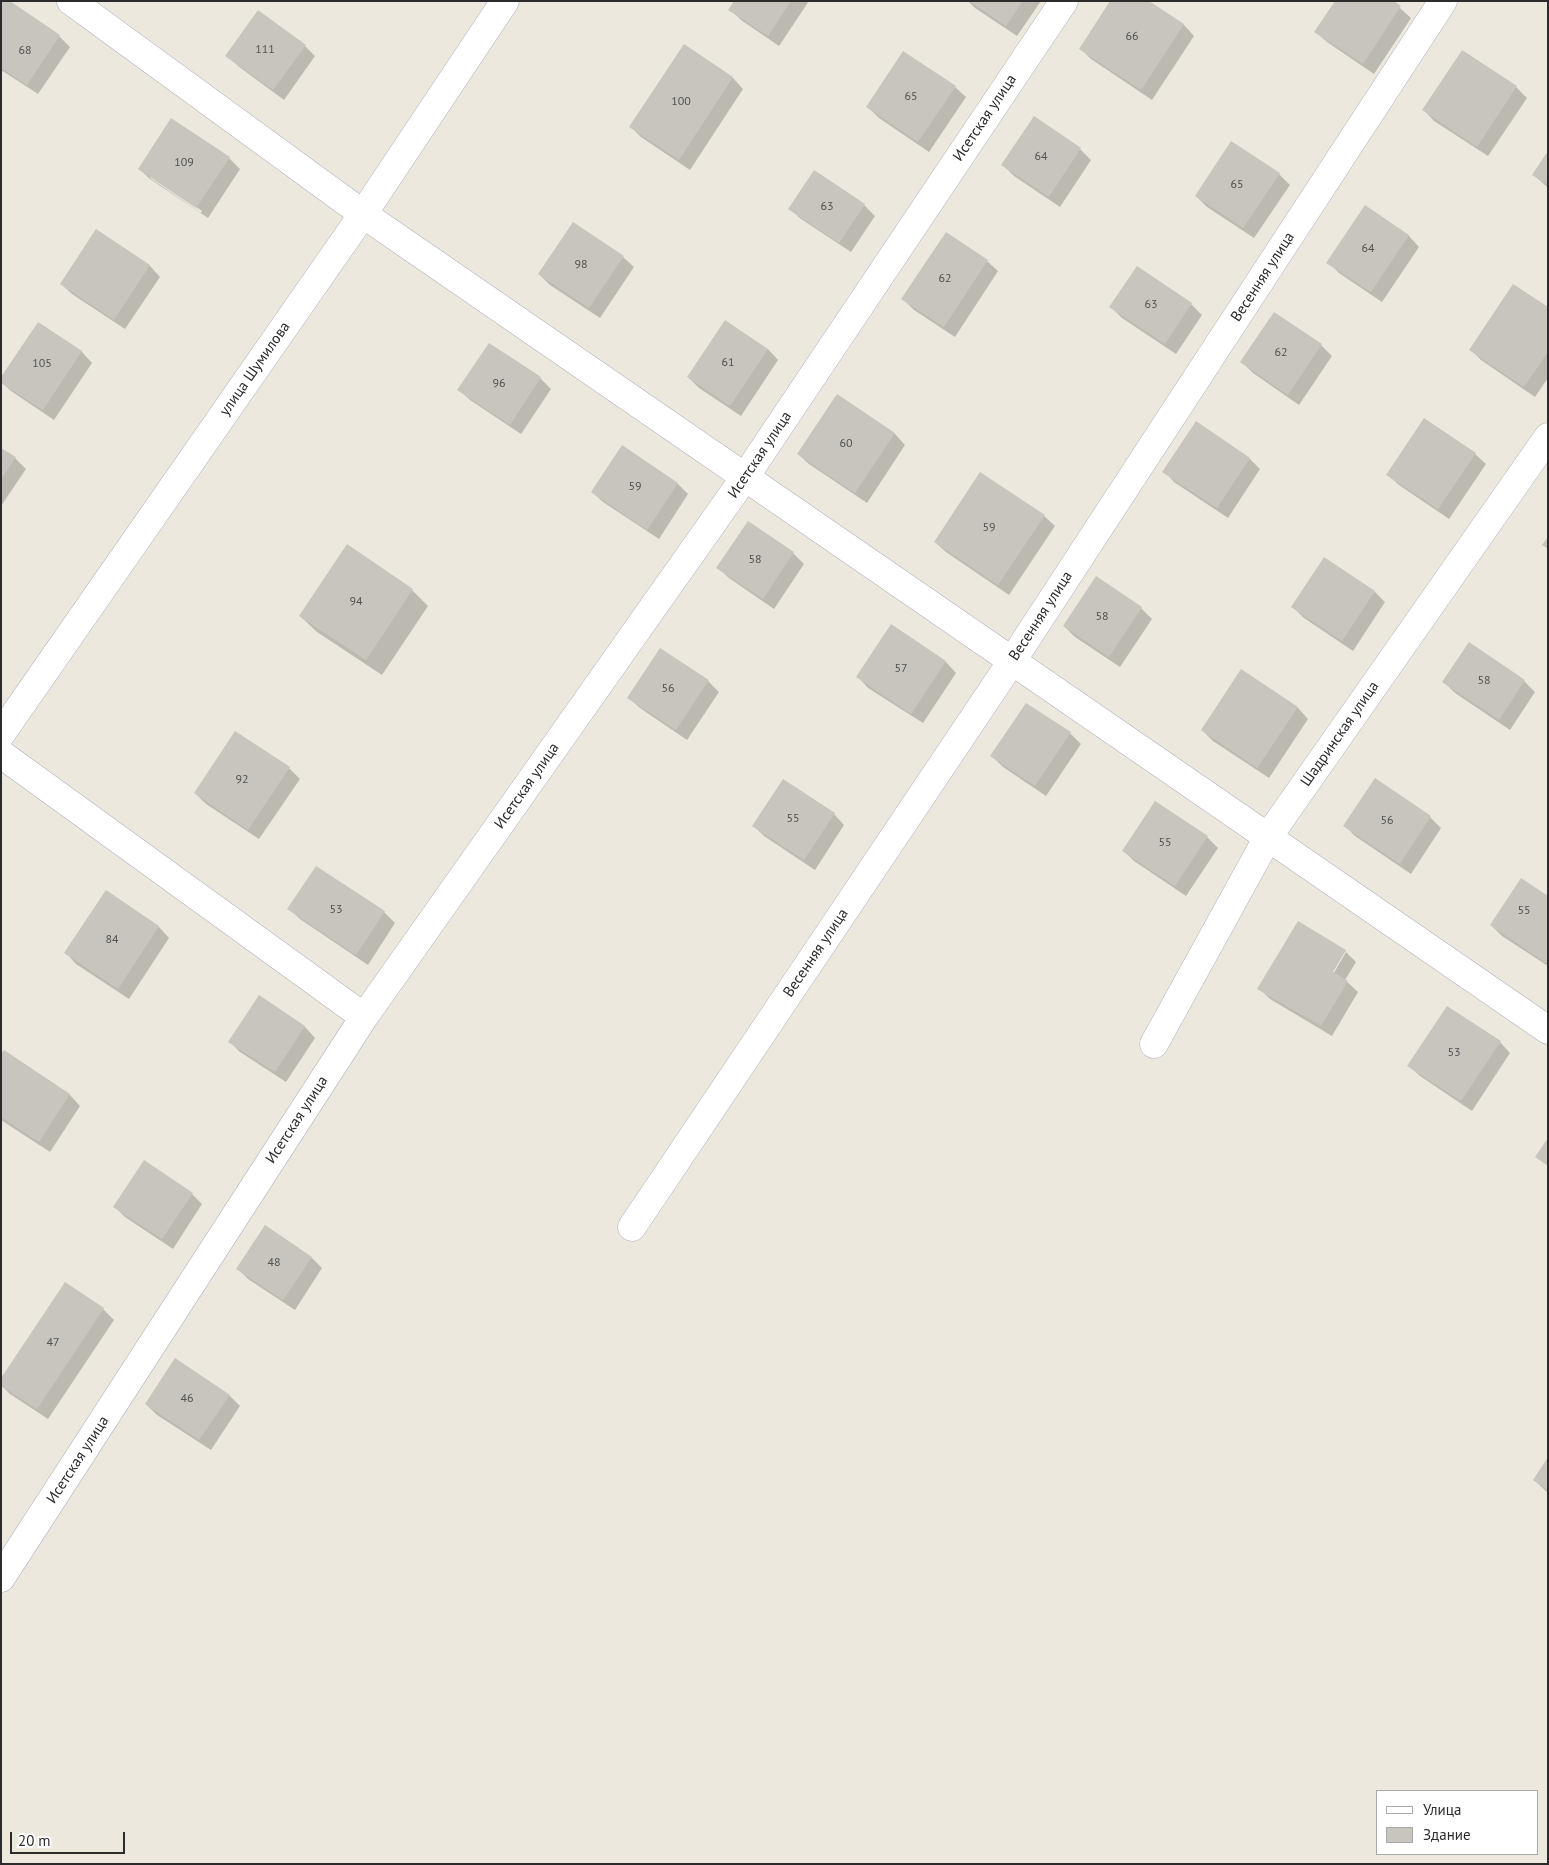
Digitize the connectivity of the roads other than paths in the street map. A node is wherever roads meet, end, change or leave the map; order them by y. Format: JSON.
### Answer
{"nodes":[{"id":1,"x":70,"y":1,"type":"edge"},
{"id":2,"x":505,"y":1,"type":"edge"},
{"id":3,"x":1064,"y":1,"type":"edge"},
{"id":4,"x":1443,"y":1,"type":"edge"},
{"id":5,"x":363,"y":214,"type":"junction"},
{"id":6,"x":1548,"y":436,"type":"edge"},
{"id":7,"x":745,"y":477,"type":"junction"},
{"id":8,"x":1012,"y":661,"type":"junction"},
{"id":9,"x":1,"y":734,"type":"edge"},
{"id":10,"x":1,"y":754,"type":"edge"},
{"id":11,"x":1268,"y":837,"type":"junction"},
{"id":12,"x":364,"y":1017,"type":"junction"},
{"id":13,"x":1548,"y":1030,"type":"edge"},
{"id":14,"x":1154,"y":1044,"type":"dead end"},
{"id":15,"x":632,"y":1227,"type":"dead end"},
{"id":16,"x":1,"y":1578,"type":"edge"}],
"edges":[{"from":1,"to":5,"type":"street"},
{"from":2,"to":5,"type":"street","name":"улица Шумилова"},
{"from":3,"to":7,"type":"street","name":"Исетская улица"},
{"from":4,"to":8,"type":"street","name":"Весенняя улица"},
{"from":5,"to":7,"type":"street"},
{"from":5,"to":9,"type":"street","name":"улица Шумилова"},
{"from":6,"to":11,"type":"street","name":"Шадринская улица"},
{"from":7,"to":8,"type":"street"},
{"from":7,"to":12,"type":"street","name":"Исетская улица"},
{"from":8,"to":11,"type":"street"},
{"from":8,"to":15,"type":"street","name":"Весенняя улица"},
{"from":10,"to":12,"type":"street"},
{"from":11,"to":13,"type":"street"},
{"from":11,"to":14,"type":"street","name":"Шадринская улица"},
{"from":12,"to":16,"type":"street","name":"Исетская улица"}]}
